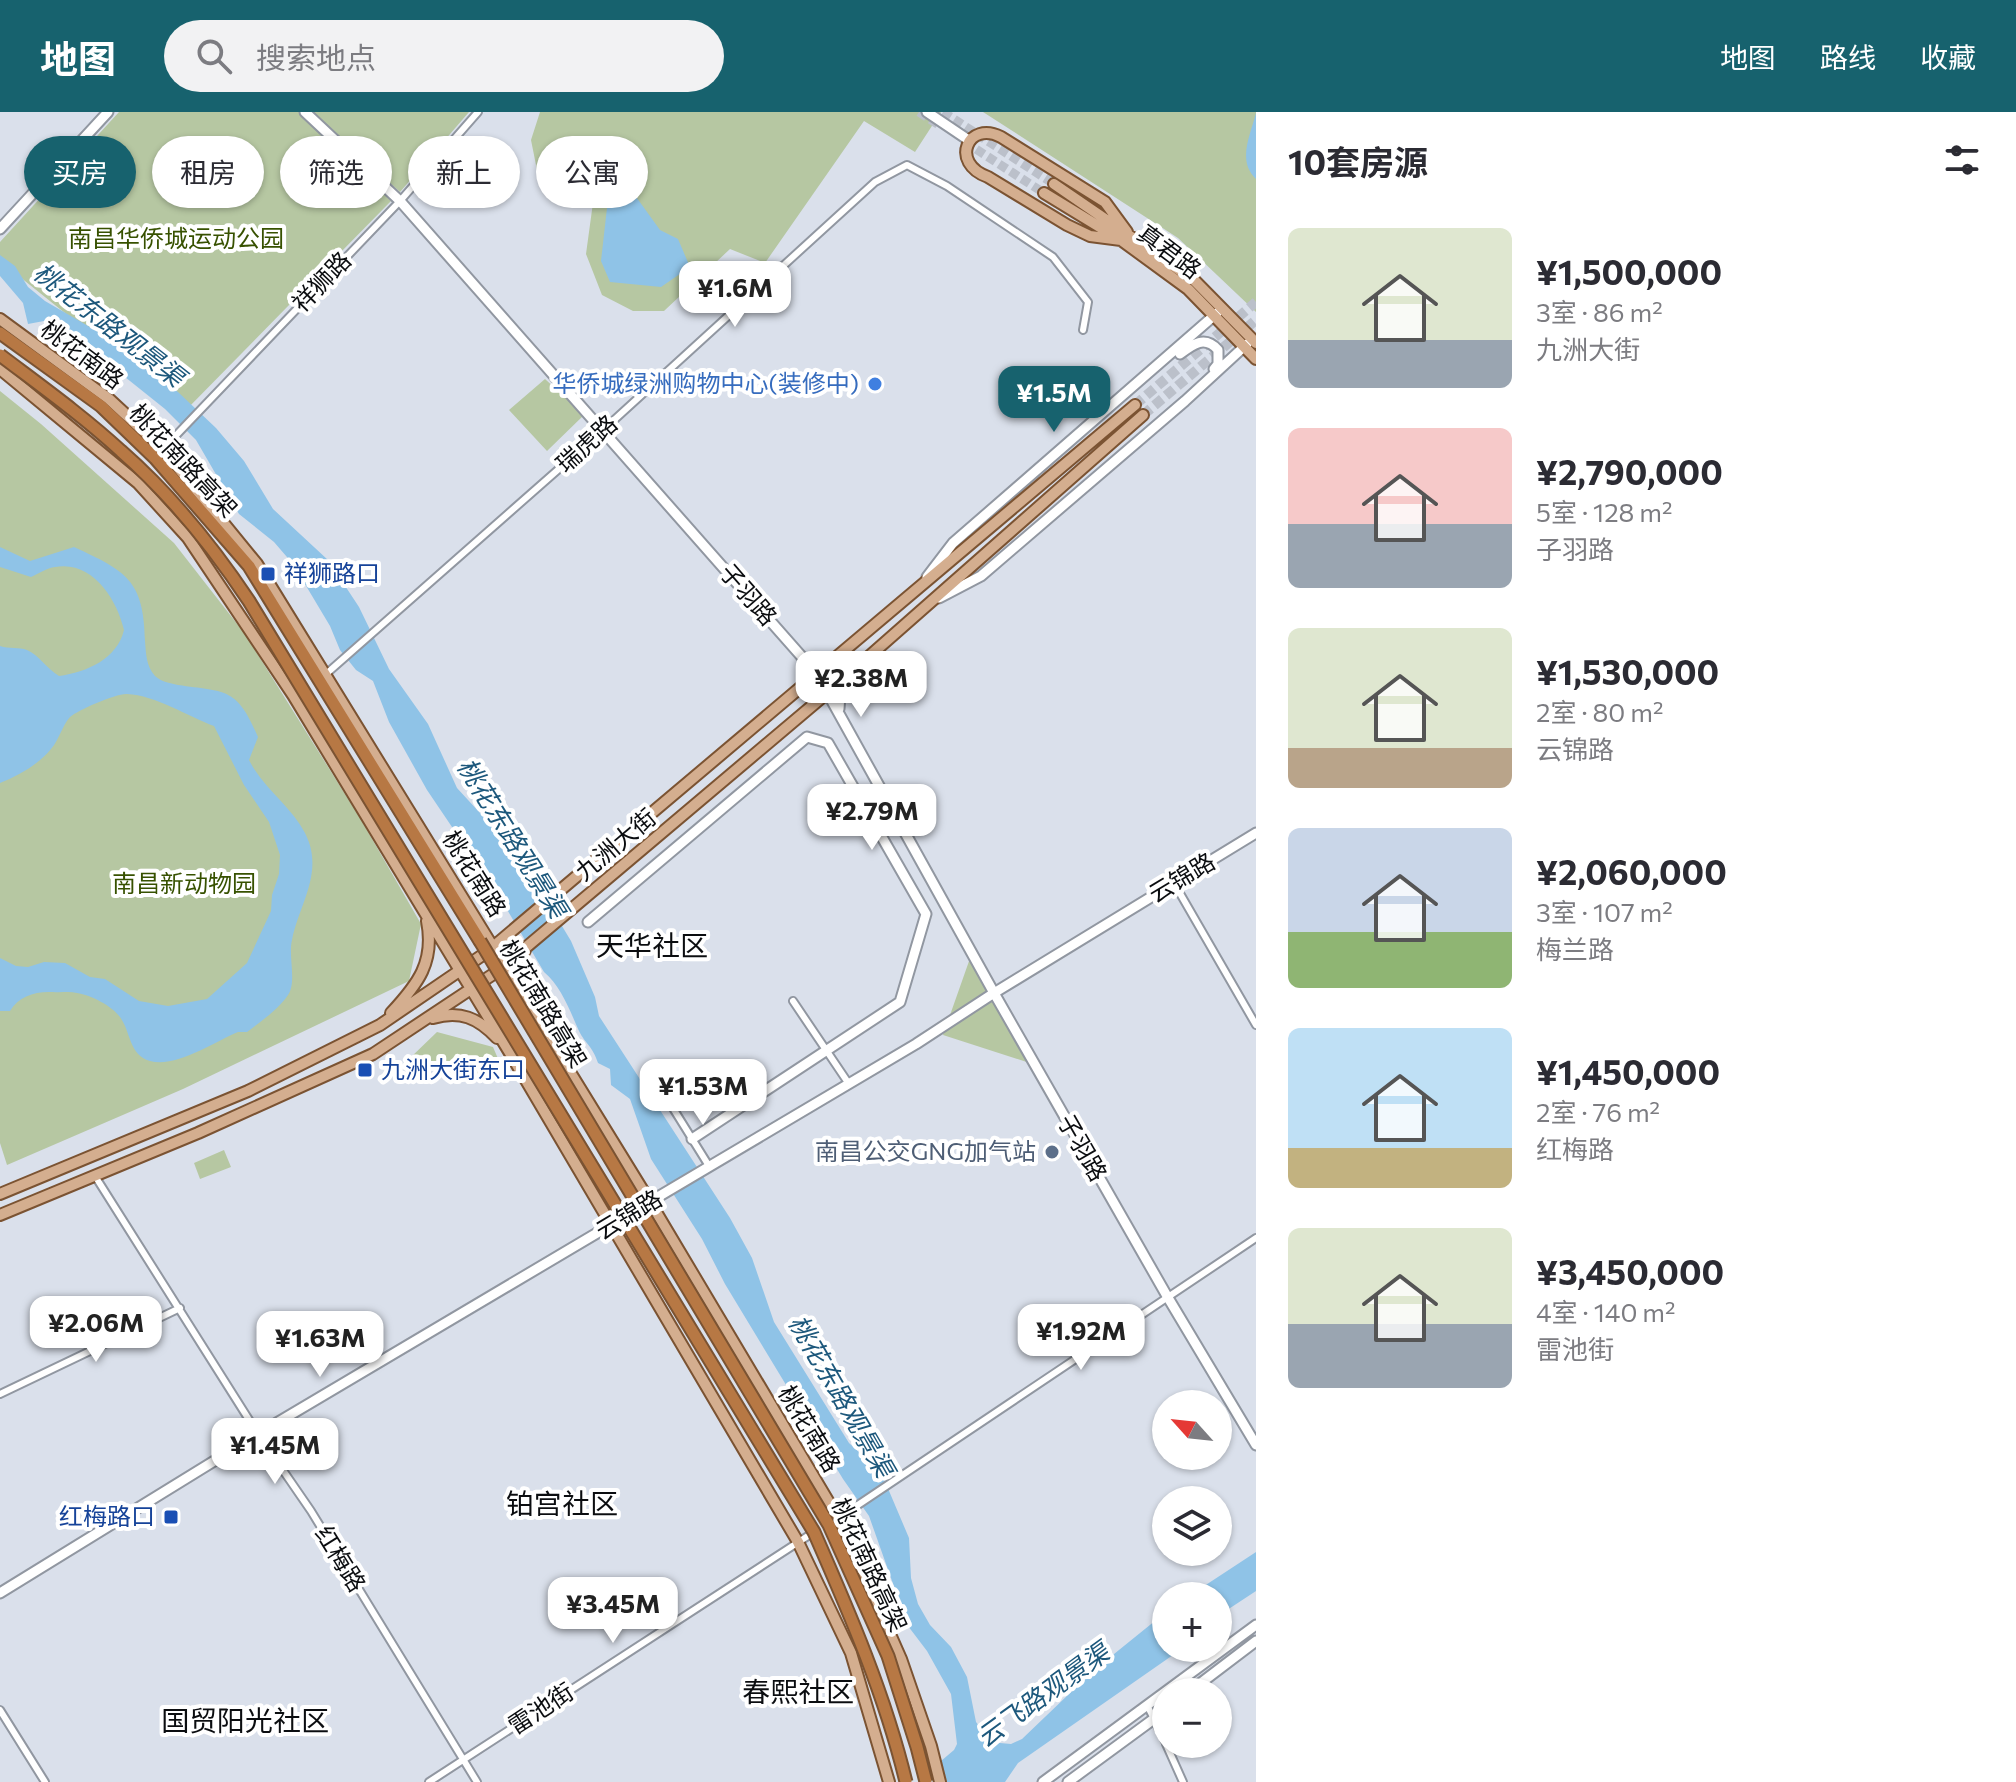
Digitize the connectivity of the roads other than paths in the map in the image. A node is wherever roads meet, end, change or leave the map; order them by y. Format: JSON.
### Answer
{"nodes":[{"id":1,"x":108,"y":112,"type":"edge"},
{"id":2,"x":305,"y":112,"type":"edge"},
{"id":3,"x":478,"y":112,"type":"edge"},
{"id":4,"x":927,"y":112,"type":"edge"},
{"id":5,"x":970,"y":141,"type":"junction"},
{"id":6,"x":1054,"y":184,"type":"tunnel mouth"},
{"id":7,"x":1044,"y":193,"type":"tunnel mouth"},
{"id":8,"x":400,"y":201,"type":"junction"},
{"id":9,"x":0,"y":229,"type":"edge"},
{"id":10,"x":1124,"y":236,"type":"junction"},
{"id":11,"x":1218,"y":312,"type":"junction"},
{"id":12,"x":0,"y":319,"type":"edge"},
{"id":13,"x":1083,"y":330,"type":"dead end"},
{"id":14,"x":0,"y":333,"type":"edge"},
{"id":15,"x":1251,"y":343,"type":"edge"},
{"id":16,"x":0,"y":355,"type":"edge"},
{"id":17,"x":1256,"y":359,"type":"edge"},
{"id":18,"x":1158,"y":367,"type":"junction"},
{"id":19,"x":0,"y":369,"type":"edge"},
{"id":20,"x":1185,"y":401,"type":"junction"},
{"id":21,"x":1135,"y":405,"type":"tunnel mouth"},
{"id":22,"x":1143,"y":415,"type":"tunnel mouth"},
{"id":23,"x":602,"y":431,"type":"junction"},
{"id":24,"x":163,"y":449,"type":"junction"},
{"id":25,"x":918,"y":590,"type":"junction"},
{"id":26,"x":929,"y":603,"type":"junction"},
{"id":27,"x":326,"y":674,"type":"junction"},
{"id":28,"x":817,"y":674,"type":"junction"},
{"id":29,"x":841,"y":681,"type":"junction"},
{"id":30,"x":827,"y":693,"type":"junction"},
{"id":31,"x":839,"y":713,"type":"junction"},
{"id":32,"x":1256,"y":833,"type":"edge"},
{"id":33,"x":1174,"y":883,"type":"junction"},
{"id":34,"x":425,"y":911,"type":"junction"},
{"id":35,"x":588,"y":922,"type":"dead end"},
{"id":36,"x":494,"y":946,"type":"junction"},
{"id":37,"x":526,"y":948,"type":"junction"},
{"id":38,"x":506,"y":965,"type":"junction"},
{"id":39,"x":461,"y":971,"type":"junction"},
{"id":40,"x":472,"y":989,"type":"junction"},
{"id":41,"x":994,"y":993,"type":"junction"},
{"id":42,"x":523,"y":994,"type":"junction"},
{"id":43,"x":793,"y":1001,"type":"dead end"},
{"id":44,"x":380,"y":1025,"type":"junction"},
{"id":45,"x":1256,"y":1025,"type":"edge"},
{"id":46,"x":826,"y":1051,"type":"junction"},
{"id":47,"x":510,"y":1053,"type":"junction"},
{"id":48,"x":373,"y":1054,"type":"junction"},
{"id":49,"x":849,"y":1084,"type":"junction"},
{"id":50,"x":671,"y":1105,"type":"dead end"},
{"id":51,"x":692,"y":1139,"type":"junction"},
{"id":52,"x":707,"y":1167,"type":"junction"},
{"id":53,"x":95,"y":1176,"type":"junction"},
{"id":54,"x":0,"y":1194,"type":"edge"},
{"id":55,"x":655,"y":1199,"type":"junction"},
{"id":56,"x":0,"y":1215,"type":"edge"},
{"id":57,"x":613,"y":1225,"type":"junction"},
{"id":58,"x":1256,"y":1238,"type":"edge"},
{"id":59,"x":1167,"y":1296,"type":"junction"},
{"id":60,"x":180,"y":1308,"type":"junction"},
{"id":61,"x":0,"y":1394,"type":"edge"},
{"id":62,"x":258,"y":1434,"type":"junction"},
{"id":63,"x":1256,"y":1445,"type":"edge"},
{"id":64,"x":834,"y":1522,"type":"junction"},
{"id":65,"x":814,"y":1532,"type":"junction"},
{"id":66,"x":798,"y":1542,"type":"junction"},
{"id":67,"x":0,"y":1593,"type":"edge"},
{"id":68,"x":1256,"y":1625,"type":"edge"},
{"id":69,"x":1256,"y":1641,"type":"edge"},
{"id":70,"x":1207,"y":1678,"type":"edge"},
{"id":71,"x":1147,"y":1705,"type":"junction"},
{"id":72,"x":0,"y":1710,"type":"edge"},
{"id":73,"x":1152,"y":1713,"type":"edge"},
{"id":74,"x":1152,"y":1720,"type":"edge"},
{"id":75,"x":1172,"y":1758,"type":"edge"},
{"id":76,"x":464,"y":1759,"type":"junction"},
{"id":77,"x":939,"y":1778,"type":"edge"},
{"id":78,"x":45,"y":1782,"type":"edge"},
{"id":79,"x":429,"y":1782,"type":"edge"},
{"id":80,"x":477,"y":1782,"type":"edge"},
{"id":81,"x":889,"y":1782,"type":"edge"},
{"id":82,"x":906,"y":1782,"type":"edge"},
{"id":83,"x":923,"y":1782,"type":"edge"},
{"id":84,"x":1043,"y":1782,"type":"edge"},
{"id":85,"x":1068,"y":1782,"type":"edge"},
{"id":86,"x":1183,"y":1782,"type":"edge"}],
"edges":[{"from":1,"to":9,"type":"street"},
{"from":2,"to":8,"type":"street","name":"子羽路"},
{"from":3,"to":8,"type":"street","name":"祥狮路"},
{"from":4,"to":5,"type":"street"},
{"from":5,"to":10,"type":"main road"},
{"from":5,"to":10,"type":"main road"},
{"from":6,"to":10,"type":"main road","name":"真君路"},
{"from":7,"to":10,"type":"main road","name":"真君路"},
{"from":8,"to":23,"type":"street","name":"子羽路"},
{"from":8,"to":24,"type":"street","name":"祥狮路"},
{"from":10,"to":11,"type":"main road","name":"真君路"},
{"from":11,"to":15,"type":"main road","name":"真君路"},
{"from":11,"to":18,"type":"street"},
{"from":12,"to":24,"type":"main road","name":"桃花南路"},
{"from":13,"to":23,"type":"street","name":"瑞虎路"},
{"from":14,"to":64,"type":"highway","name":"桃花南路高架","bridge":true},
{"from":15,"to":17,"type":"main road","name":"真君路"},
{"from":15,"to":20,"type":"street"},
{"from":16,"to":65,"type":"highway","name":"桃花南路高架","bridge":true},
{"from":18,"to":20,"type":"street"},
{"from":18,"to":25,"type":"street"},
{"from":19,"to":34,"type":"main road"},
{"from":20,"to":26,"type":"street"},
{"from":21,"to":25,"type":"main road","name":"九洲大街"},
{"from":22,"to":26,"type":"main road","name":"九洲大街"},
{"from":23,"to":27,"type":"street","name":"瑞虎路"},
{"from":23,"to":28,"type":"street","name":"子羽路"},
{"from":24,"to":27,"type":"main road","name":"桃花南路"},
{"from":25,"to":28,"type":"main road","name":"九洲大街"},
{"from":26,"to":29,"type":"main road","name":"九洲大街"},
{"from":27,"to":36,"type":"main road","name":"桃花南路"},
{"from":28,"to":30,"type":"street","name":"子羽路"},
{"from":28,"to":36,"type":"main road","name":"九洲大街"},
{"from":29,"to":30,"type":"main road","name":"九洲大街"},
{"from":29,"to":31,"type":"street"},
{"from":30,"to":31,"type":"street","name":"子羽路"},
{"from":30,"to":37,"type":"main road","name":"九洲大街"},
{"from":31,"to":41,"type":"street","name":"子羽路"},
{"from":32,"to":33,"type":"street","name":"云锦路"},
{"from":33,"to":41,"type":"street","name":"云锦路"},
{"from":33,"to":45,"type":"street"},
{"from":34,"to":39,"type":"main road"},
{"from":34,"to":44,"type":"main road"},
{"from":35,"to":46,"type":"street"},
{"from":36,"to":38,"type":"main road","name":"桃花南路"},
{"from":36,"to":39,"type":"main road","name":"九洲大街"},
{"from":37,"to":38,"type":"main road","name":"九洲大街"},
{"from":37,"to":42,"type":"main road"},
{"from":38,"to":40,"type":"main road","name":"九洲大街"},
{"from":38,"to":42,"type":"main road","name":"桃花南路"},
{"from":39,"to":40,"type":"main road"},
{"from":39,"to":44,"type":"main road","name":"九洲大街"},
{"from":40,"to":47,"type":"main road"},
{"from":40,"to":48,"type":"main road","name":"九洲大街"},
{"from":41,"to":49,"type":"street","name":"云锦路"},
{"from":41,"to":59,"type":"street","name":"子羽路"},
{"from":42,"to":55,"type":"main road","name":"桃花南路"},
{"from":43,"to":46,"type":"street"},
{"from":44,"to":54,"type":"main road","name":"九洲大街"},
{"from":46,"to":49,"type":"street"},
{"from":46,"to":51,"type":"street"},
{"from":47,"to":48,"type":"main road"},
{"from":47,"to":57,"type":"main road"},
{"from":48,"to":53,"type":"main road","name":"九洲大街"},
{"from":49,"to":52,"type":"street","name":"云锦路"},
{"from":50,"to":51,"type":"street"},
{"from":51,"to":52,"type":"street"},
{"from":52,"to":55,"type":"street","name":"云锦路"},
{"from":53,"to":56,"type":"main road","name":"九洲大街"},
{"from":53,"to":60,"type":"street","name":"红梅路"},
{"from":55,"to":57,"type":"street","name":"云锦路"},
{"from":55,"to":64,"type":"main road","name":"桃花南路"},
{"from":57,"to":62,"type":"street","name":"云锦路"},
{"from":57,"to":66,"type":"main road"},
{"from":58,"to":59,"type":"street"},
{"from":59,"to":63,"type":"street","name":"子羽路"},
{"from":59,"to":64,"type":"street"},
{"from":60,"to":61,"type":"street"},
{"from":60,"to":62,"type":"street","name":"红梅路"},
{"from":62,"to":67,"type":"street","name":"云锦路"},
{"from":62,"to":76,"type":"street","name":"红梅路"},
{"from":64,"to":77,"type":"main road","name":"桃花南路"},
{"from":64,"to":83,"type":"highway","name":"桃花南路高架","bridge":true},
{"from":65,"to":66,"type":"street","name":"雷池街"},
{"from":65,"to":82,"type":"highway","name":"桃花南路高架","bridge":true},
{"from":66,"to":76,"type":"street","name":"雷池街"},
{"from":66,"to":81,"type":"main road"},
{"from":68,"to":71,"type":"street"},
{"from":69,"to":70,"type":"street"},
{"from":71,"to":73,"type":"street"},
{"from":71,"to":84,"type":"street"},
{"from":72,"to":78,"type":"street"},
{"from":74,"to":85,"type":"street"},
{"from":75,"to":86,"type":"street"},
{"from":76,"to":79,"type":"street","name":"雷池街"},
{"from":76,"to":80,"type":"street","name":"红梅路"},
{"from":77,"to":83,"type":"main road"}]}
